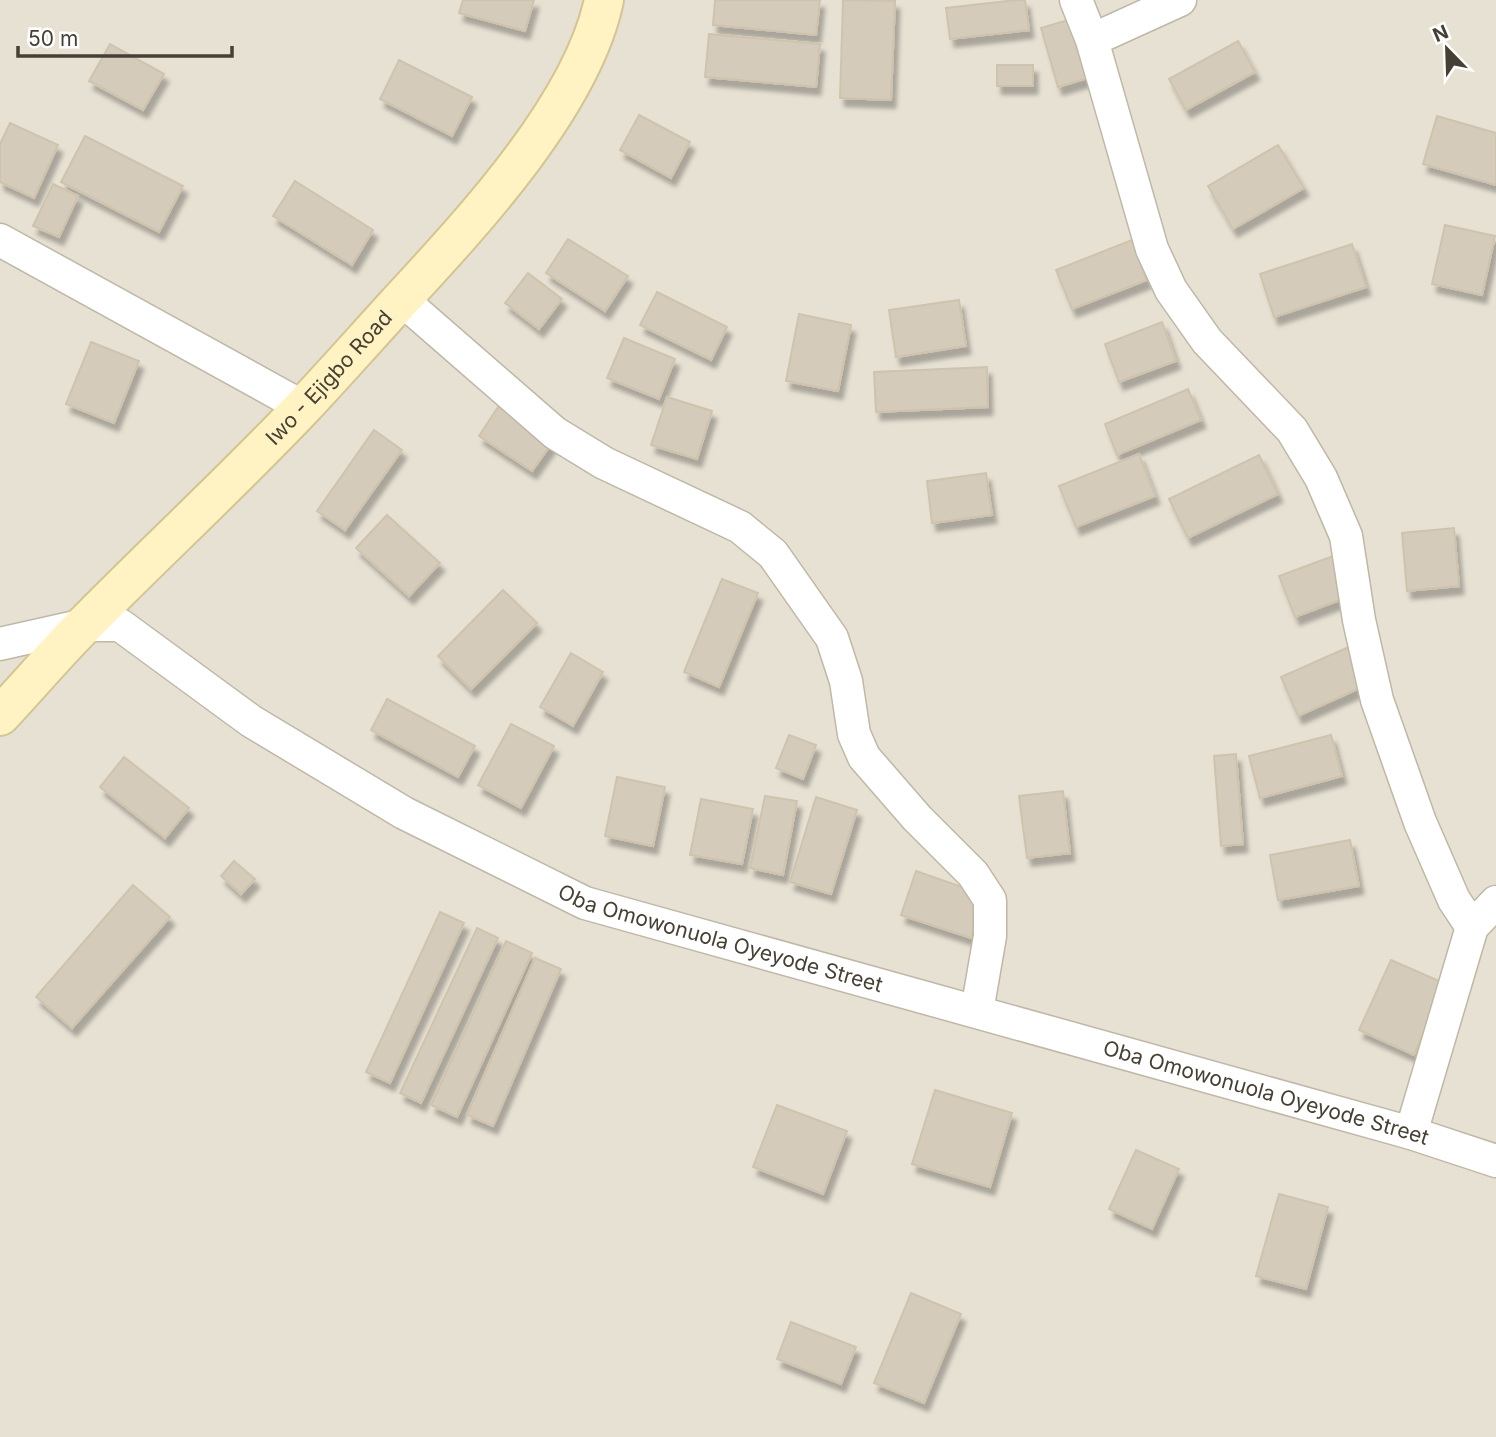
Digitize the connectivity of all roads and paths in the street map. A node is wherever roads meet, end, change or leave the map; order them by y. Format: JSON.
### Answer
{"nodes":[{"id":1,"x":604,"y":0,"type":"edge"},
{"id":2,"x":1076,"y":0,"type":"edge"},
{"id":3,"x":1180,"y":0,"type":"edge"},
{"id":4,"x":1092,"y":40,"type":"junction"},
{"id":5,"x":0,"y":240,"type":"edge"},
{"id":6,"x":401,"y":299,"type":"junction"},
{"id":7,"x":303,"y":407,"type":"junction"},
{"id":8,"x":84,"y":625,"type":"junction"},
{"id":9,"x":0,"y":645,"type":"edge"},
{"id":10,"x":0,"y":716,"type":"edge"},
{"id":11,"x":1496,"y":902,"type":"edge"},
{"id":12,"x":1472,"y":927,"type":"junction"},
{"id":13,"x":977,"y":1011,"type":"junction"},
{"id":14,"x":1411,"y":1133,"type":"junction"},
{"id":15,"x":1496,"y":1161,"type":"edge"}],
"edges":[{"from":1,"to":6,"type":"main road","name":"Iwo - Ejigbo Road"},
{"from":2,"to":4,"type":"street"},
{"from":3,"to":4,"type":"street"},
{"from":4,"to":12,"type":"street"},
{"from":5,"to":7,"type":"street"},
{"from":6,"to":7,"type":"main road","name":"Iwo - Ejigbo Road"},
{"from":6,"to":13,"type":"street"},
{"from":7,"to":8,"type":"main road","name":"Iwo - Ejigbo Road"},
{"from":8,"to":9,"type":"street","name":"Oba Omowonuola Oyeyode Street"},
{"from":8,"to":10,"type":"main road","name":"Iwo - Ejigbo Road"},
{"from":8,"to":13,"type":"street","name":"Oba Omowonuola Oyeyode Street"},
{"from":11,"to":12,"type":"street"},
{"from":12,"to":14,"type":"street"},
{"from":13,"to":14,"type":"street","name":"Oba Omowonuola Oyeyode Street"},
{"from":14,"to":15,"type":"street","name":"Oba Omowonuola Oyeyode Street"}]}
